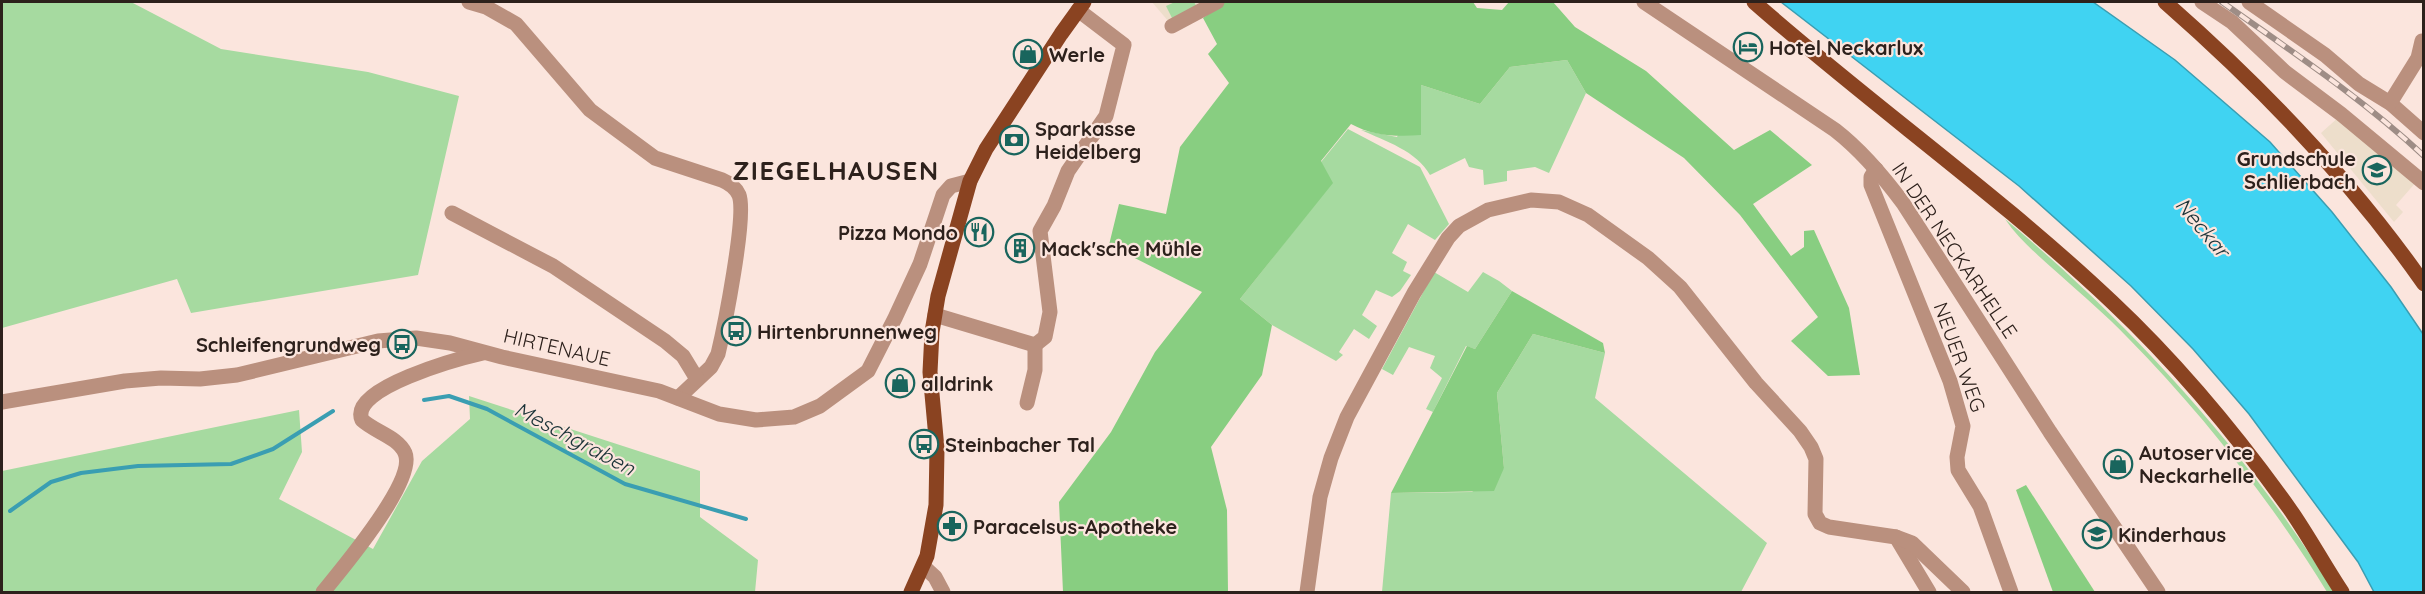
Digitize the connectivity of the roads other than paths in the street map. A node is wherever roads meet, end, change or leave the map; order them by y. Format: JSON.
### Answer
{"nodes":[{"id":1,"x":469,"y":2,"type":"edge"},
{"id":2,"x":1217,"y":2,"type":"edge"},
{"id":3,"x":1644,"y":2,"type":"edge"},
{"id":4,"x":1754,"y":2,"type":"edge"},
{"id":5,"x":2164,"y":2,"type":"edge"},
{"id":6,"x":2202,"y":2,"type":"edge"},
{"id":7,"x":2256,"y":3,"type":"edge"},
{"id":8,"x":1081,"y":6,"type":"edge"},
{"id":9,"x":1172,"y":26,"type":"dead end"},
{"id":10,"x":2422,"y":41,"type":"edge"},
{"id":11,"x":2390,"y":103,"type":"junction"},
{"id":12,"x":2424,"y":133,"type":"edge"},
{"id":13,"x":1876,"y":169,"type":"junction"},
{"id":14,"x":970,"y":181,"type":"junction"},
{"id":15,"x":2424,"y":183,"type":"edge"},
{"id":16,"x":452,"y":213,"type":"dead end"},
{"id":17,"x":2424,"y":284,"type":"edge"},
{"id":18,"x":935,"y":315,"type":"junction"},
{"id":19,"x":1035,"y":345,"type":"junction"},
{"id":20,"x":486,"y":353,"type":"junction"},
{"id":21,"x":697,"y":379,"type":"junction"},
{"id":22,"x":678,"y":398,"type":"junction"},
{"id":23,"x":2,"y":402,"type":"edge"},
{"id":24,"x":1027,"y":403,"type":"dead end"},
{"id":25,"x":1896,"y":537,"type":"junction"},
{"id":26,"x":923,"y":566,"type":"junction"},
{"id":27,"x":323,"y":592,"type":"edge"},
{"id":28,"x":911,"y":592,"type":"edge"},
{"id":29,"x":943,"y":592,"type":"edge"},
{"id":30,"x":1306,"y":592,"type":"edge"},
{"id":31,"x":1929,"y":592,"type":"edge"},
{"id":32,"x":1963,"y":592,"type":"edge"},
{"id":33,"x":2011,"y":592,"type":"edge"},
{"id":34,"x":2158,"y":592,"type":"edge"},
{"id":35,"x":2342,"y":592,"type":"edge"}],
"edges":[{"from":1,"to":21,"type":"street"},
{"from":2,"to":9,"type":"street"},
{"from":3,"to":13,"type":"street","name":"IN DER NECKARHELLE"},
{"from":4,"to":35,"type":"main road"},
{"from":5,"to":17,"type":"main road"},
{"from":6,"to":15,"type":"street"},
{"from":7,"to":11,"type":"street"},
{"from":8,"to":14,"type":"main road"},
{"from":8,"to":19,"type":"street"},
{"from":10,"to":11,"type":"street"},
{"from":11,"to":12,"type":"street"},
{"from":13,"to":33,"type":"street","name":"NEUER WEG"},
{"from":13,"to":34,"type":"street","name":"IN DER NECKARHELLE"},
{"from":14,"to":18,"type":"main road"},
{"from":14,"to":22,"type":"street","name":"HIRTENAUE"},
{"from":16,"to":21,"type":"street"},
{"from":18,"to":19,"type":"street"},
{"from":18,"to":26,"type":"main road"},
{"from":19,"to":24,"type":"street"},
{"from":20,"to":22,"type":"street","name":"HIRTENAUE"},
{"from":20,"to":23,"type":"street","name":"HIRTENAUE"},
{"from":20,"to":27,"type":"street"},
{"from":21,"to":22,"type":"street"},
{"from":25,"to":30,"type":"street"},
{"from":25,"to":31,"type":"street"},
{"from":25,"to":32,"type":"street"},
{"from":26,"to":28,"type":"main road"},
{"from":26,"to":29,"type":"street"}]}
